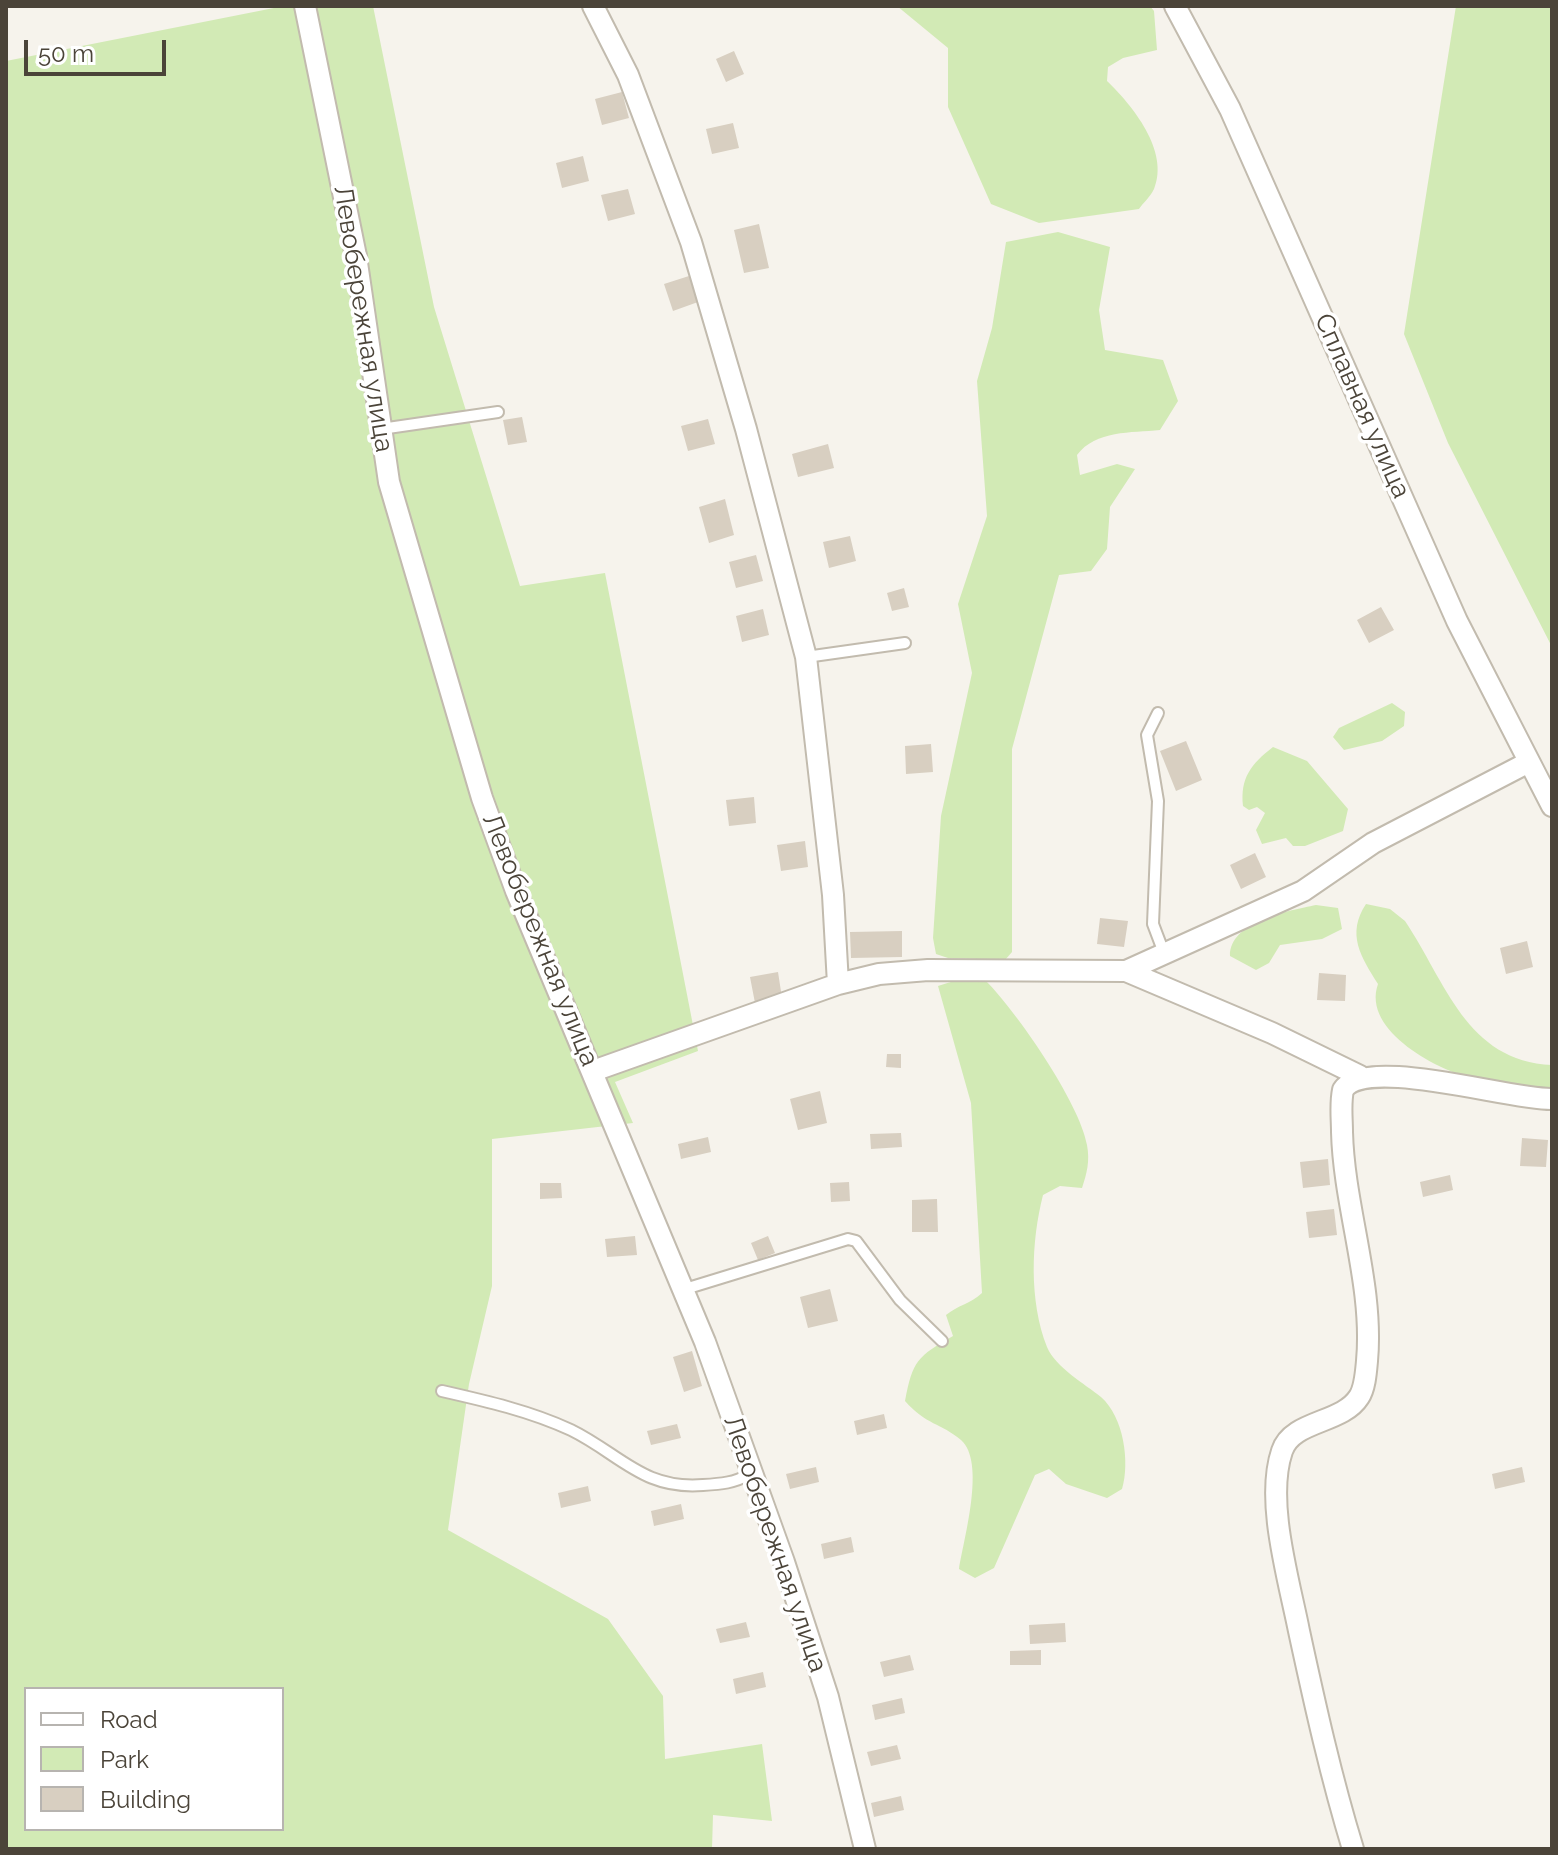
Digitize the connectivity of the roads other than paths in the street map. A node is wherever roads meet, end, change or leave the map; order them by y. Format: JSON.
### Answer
{"nodes":[{"id":1,"x":305,"y":6,"type":"edge"},
{"id":2,"x":593,"y":6,"type":"edge"},
{"id":3,"x":1175,"y":6,"type":"edge"},
{"id":4,"x":498,"y":412,"type":"dead end"},
{"id":5,"x":381,"y":429,"type":"junction"},
{"id":6,"x":905,"y":643,"type":"dead end"},
{"id":7,"x":806,"y":657,"type":"junction"},
{"id":8,"x":1158,"y":713,"type":"dead end"},
{"id":9,"x":1529,"y":762,"type":"junction"},
{"id":10,"x":1552,"y":806,"type":"edge"},
{"id":11,"x":1164,"y":953,"type":"junction"},
{"id":12,"x":1126,"y":971,"type":"junction"},
{"id":13,"x":838,"y":984,"type":"junction"},
{"id":14,"x":593,"y":1071,"type":"junction"},
{"id":15,"x":1360,"y":1076,"type":"junction"},
{"id":16,"x":1552,"y":1099,"type":"edge"},
{"id":17,"x":685,"y":1289,"type":"junction"},
{"id":18,"x":942,"y":1341,"type":"dead end"},
{"id":19,"x":442,"y":1391,"type":"dead end"},
{"id":20,"x":750,"y":1474,"type":"junction"},
{"id":21,"x":865,"y":1849,"type":"edge"},
{"id":22,"x":1353,"y":1849,"type":"edge"}],
"edges":[{"from":1,"to":5,"type":"street","name":"Левобережная улица"},
{"from":2,"to":7,"type":"street"},
{"from":3,"to":9,"type":"street","name":"Сплавная улица"},
{"from":4,"to":5,"type":"lane"},
{"from":5,"to":14,"type":"street","name":"Левобережная улица"},
{"from":6,"to":7,"type":"lane"},
{"from":7,"to":13,"type":"street"},
{"from":8,"to":11,"type":"lane"},
{"from":9,"to":10,"type":"street","name":"Сплавная улица"},
{"from":9,"to":11,"type":"street"},
{"from":11,"to":12,"type":"street"},
{"from":12,"to":13,"type":"street"},
{"from":12,"to":15,"type":"street"},
{"from":13,"to":14,"type":"street"},
{"from":14,"to":17,"type":"street","name":"Левобережная улица"},
{"from":15,"to":16,"type":"street"},
{"from":15,"to":22,"type":"street"},
{"from":17,"to":18,"type":"lane"},
{"from":17,"to":20,"type":"street","name":"Левобережная улица"},
{"from":19,"to":20,"type":"lane"},
{"from":20,"to":21,"type":"street","name":"Левобережная улица"}]}
